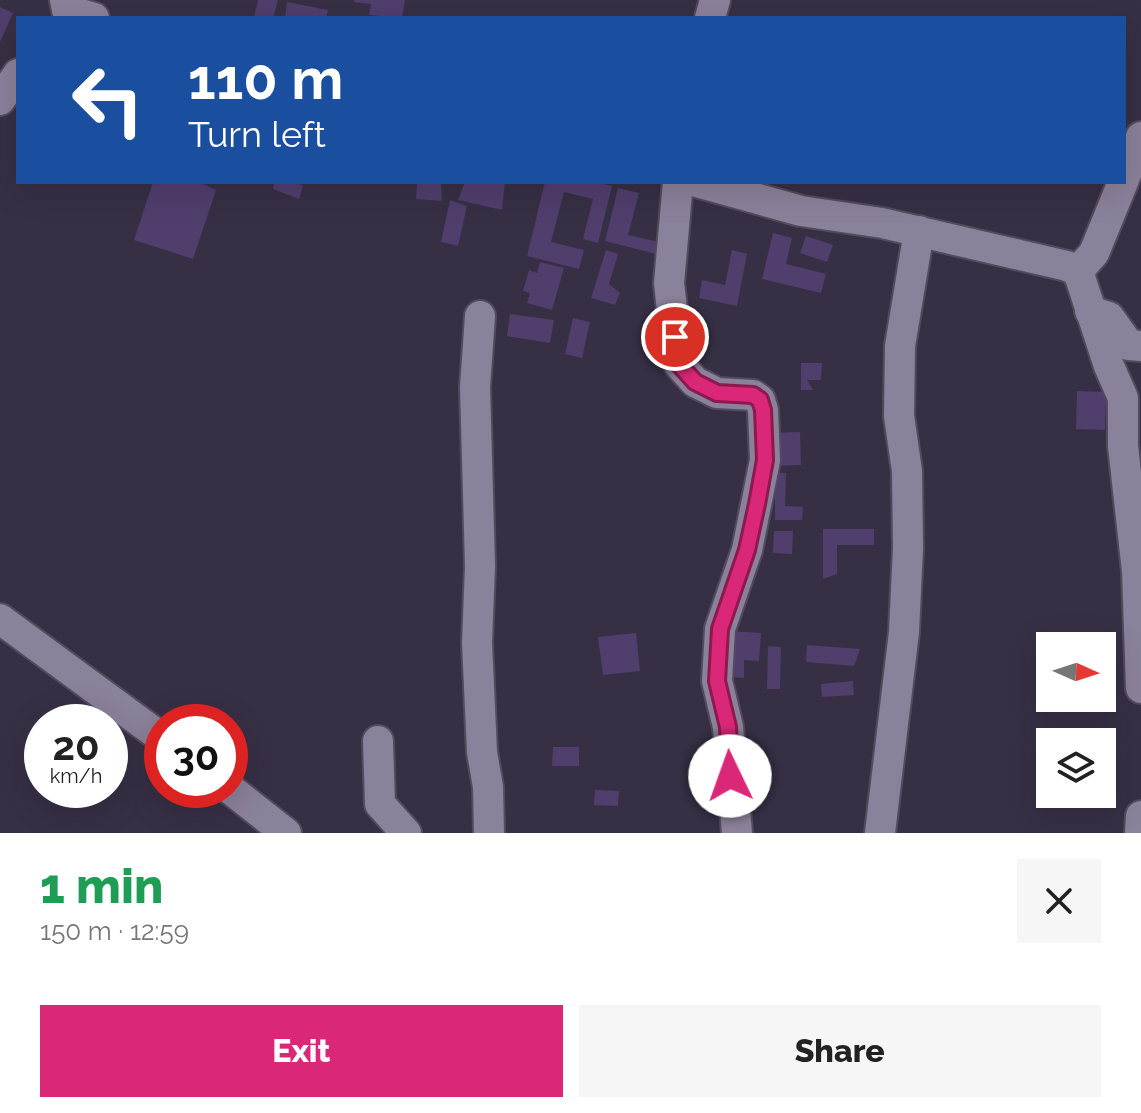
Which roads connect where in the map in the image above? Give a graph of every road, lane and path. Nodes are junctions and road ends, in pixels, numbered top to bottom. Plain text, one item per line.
1 (16, 77) edge
2 (0, 100) edge
3 (1141, 137) edge
4 (1126, 174) edge
5 (678, 184) edge
6 (704, 184) edge
7 (1122, 184) edge
8 (919, 231) junction
9 (1078, 271) junction
10 (1090, 311) junction
11 (480, 316) dead end
12 (1141, 346) edge
13 (2, 628) edge
14 (1141, 681) edge
15 (1141, 688) edge
16 (144, 726) edge
17 (378, 741) dead end
18 (248, 803) edge
19 (1141, 816) edge
20 (286, 833) edge
21 (406, 833) edge
22 (489, 833) edge
23 (737, 833) edge
24 (880, 833) edge
25 (1140, 833) edge

1 - 2 street
3 - 4 street
5 - 23 street
6 - 8 street
7 - 9 street
8 - 9 street
8 - 24 street
9 - 10 street
10 - 12 street
10 - 14 street
11 - 22 street
13 - 16 street
14 - 15 street
17 - 21 street
18 - 20 street
19 - 25 street

